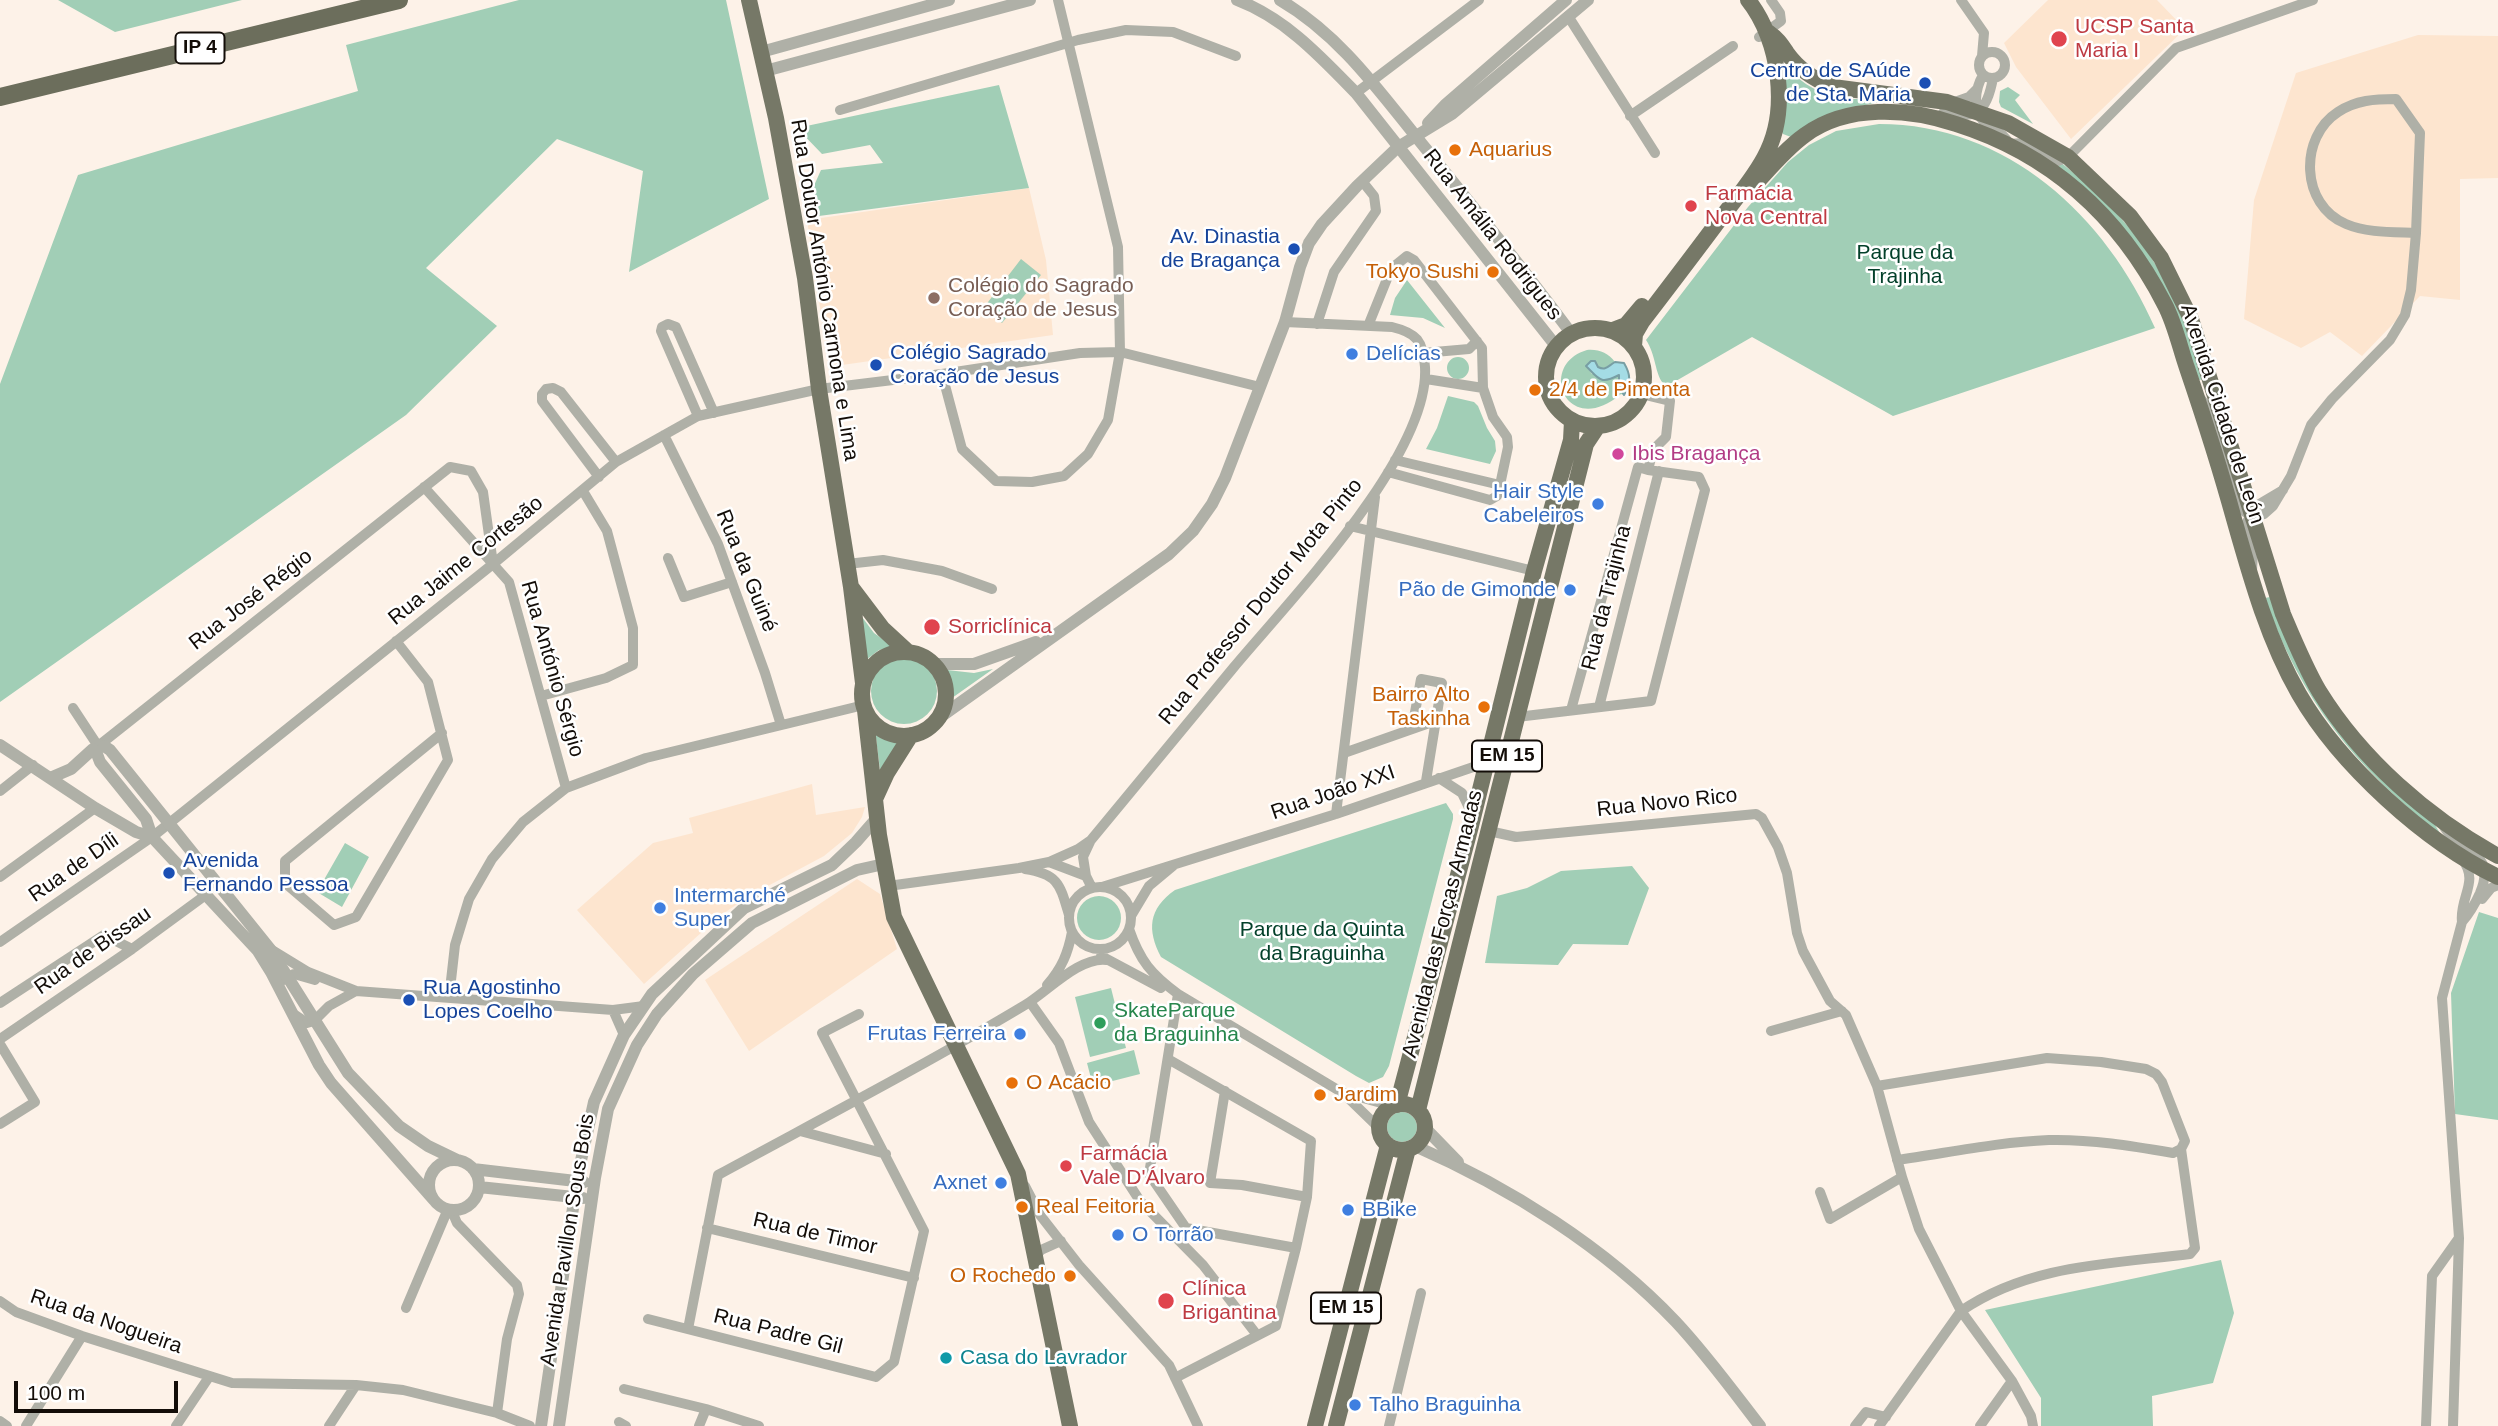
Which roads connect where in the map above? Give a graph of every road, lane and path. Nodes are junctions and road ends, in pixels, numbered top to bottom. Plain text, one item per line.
1 (400, 0) edge
2 (750, 0) edge
3 (949, 0) edge
4 (1030, 0) edge
5 (1058, 0) edge
6 (1237, 0) edge
7 (1280, 0) edge
8 (1479, 0) edge
9 (1566, 0) edge
10 (1588, 0) edge
11 (1737, 0) edge
12 (1748, 0) edge
13 (1772, 0) edge
14 (1961, 0) edge
15 (2313, 0) edge
16 (1568, 16) junction
17 (1764, 35) junction
18 (1984, 36) junction
19 (1068, 43) junction
20 (1733, 46) dead end
21 (761, 52) junction
22 (1995, 52) junction
23 (1982, 55) junction
24 (1236, 56) dead end
25 (1802, 69) junction
26 (765, 71) junction
27 (1988, 76) junction
28 (1773, 78) junction
29 (1372, 80) junction
30 (1977, 89) junction
31 (1356, 93) junction
32 (1989, 95) junction
33 (0, 97) edge
34 (1952, 103) junction
35 (840, 110) dead end
36 (1977, 112) junction
37 (1857, 113) junction
38 (1630, 116) junction
39 (2000, 120) junction
40 (1769, 127) junction
41 (1416, 136) junction
42 (1801, 138) junction
43 (2009, 144) junction
44 (1398, 147) junction
45 (1655, 153) dead end
46 (2068, 157) junction
47 (1362, 181) junction
48 (1740, 193) junction
49 (2416, 233) junction
50 (1285, 322) junction
51 (1317, 324) junction
52 (1368, 326) junction
53 (1613, 330) junction
54 (1571, 333) junction
55 (1477, 341) junction
56 (1556, 346) junction
57 (1634, 346) junction
58 (1120, 352) junction
59 (1423, 353) junction
60 (942, 374) junction
61 (1426, 379) junction
62 (1260, 387) junction
63 (1483, 388) junction
64 (819, 389) junction
65 (1641, 394) junction
66 (2196, 394) junction
67 (714, 413) junction
68 (698, 416) junction
69 (1573, 421) junction
70 (1598, 426) junction
71 (664, 435) junction
72 (1395, 460) junction
73 (616, 462) junction
74 (1653, 470) junction
75 (1388, 472) junction
76 (599, 477) junction
77 (1500, 485) junction
78 (2242, 485) junction
79 (424, 487) junction
80 (583, 491) junction
81 (1376, 495) junction
82 (2271, 503) junction
83 (2252, 515) junction
84 (1350, 526) junction
85 (1371, 531) junction
86 (2261, 547) junction
87 (668, 558) dead end
88 (493, 564) junction
89 (848, 564) junction
90 (1534, 571) junction
91 (2251, 578) junction
92 (732, 582) junction
93 (851, 587) junction
94 (992, 589) dead end
95 (1049, 638) junction
96 (396, 641) junction
97 (908, 652) junction
98 (934, 664) junction
99 (863, 683) junction
100 (541, 696) junction
101 (1599, 707) junction
102 (73, 708) dead end
103 (864, 708) junction
104 (1571, 710) junction
105 (1517, 717) junction
106 (936, 720) junction
107 (1435, 721) junction
108 (781, 725) junction
109 (1412, 729) junction
110 (442, 733) junction
111 (911, 735) junction
112 (0, 745) edge
113 (98, 747) junction
114 (1344, 753) junction
115 (1485, 763) junction
116 (33, 765) junction
117 (1504, 767) junction
118 (50, 778) junction
119 (1439, 778) junction
120 (1426, 782) junction
121 (566, 788) junction
122 (0, 791) edge
123 (875, 800) junction
124 (95, 808) junction
125 (1336, 814) junction
126 (1473, 816) junction
127 (877, 818) junction
128 (2440, 819) junction
129 (168, 822) junction
130 (1490, 828) junction
131 (152, 837) junction
132 (1091, 840) junction
133 (1078, 849) junction
134 (2456, 852) junction
135 (2498, 856) edge
136 (1049, 862) junction
137 (884, 864) junction
138 (1174, 864) junction
139 (1065, 866) junction
140 (1019, 868) junction
141 (2494, 872) edge
142 (1086, 876) junction
143 (0, 877) edge
144 (2498, 885) edge
145 (888, 886) junction
146 (1097, 887) junction
147 (1061, 889) junction
148 (207, 894) junction
149 (1069, 915) junction
150 (2465, 915) junction
151 (1131, 916) junction
152 (1129, 929) junction
153 (1072, 932) junction
154 (0, 942) edge
155 (1091, 948) junction
156 (132, 949) junction
157 (270, 949) junction
158 (1107, 960) junction
159 (283, 980) junction
160 (335, 983) junction
161 (356, 991) junction
162 (1178, 994) junction
163 (449, 998) junction
164 (1034, 999) junction
165 (0, 1003) edge
166 (289, 1006) junction
167 (644, 1006) junction
168 (613, 1010) junction
169 (1842, 1012) junction
170 (859, 1014) dead end
171 (314, 1021) junction
172 (1771, 1031) dead end
173 (624, 1035) junction
174 (0, 1039) edge
175 (0, 1044) edge
176 (956, 1047) junction
177 (1168, 1059) junction
178 (1877, 1086) junction
179 (1225, 1091) junction
180 (1343, 1093) junction
181 (857, 1100) junction
182 (1394, 1106) junction
183 (1418, 1110) junction
184 (0, 1124) edge
185 (1379, 1128) junction
186 (1425, 1128) junction
187 (800, 1130) junction
188 (1388, 1145) junction
189 (1412, 1148) junction
190 (2181, 1149) junction
191 (886, 1154) junction
192 (457, 1160) junction
193 (1897, 1160) junction
194 (1463, 1167) junction
195 (473, 1169) junction
196 (1018, 1174) junction
197 (1902, 1177) junction
198 (577, 1181) junction
199 (594, 1183) junction
200 (479, 1187) junction
201 (1820, 1192) dead end
202 (575, 1197) junction
203 (1307, 1197) junction
204 (434, 1200) junction
205 (592, 1200) junction
206 (450, 1209) junction
207 (708, 1228) junction
208 (2459, 1238) junction
209 (1061, 1241) junction
210 (1296, 1248) junction
211 (1035, 1257) junction
212 (914, 1278) junction
213 (1421, 1293) dead end
214 (0, 1301) edge
215 (406, 1308) dead end
216 (1961, 1311) junction
217 (648, 1319) dead end
218 (688, 1329) junction
219 (1257, 1335) junction
220 (82, 1336) junction
221 (209, 1377) junction
222 (1175, 1378) junction
223 (2012, 1381) junction
224 (356, 1385) junction
225 (624, 1389) dead end
226 (706, 1409) junction
227 (497, 1413) junction
228 (0, 1422) edge
229 (1882, 1422) edge
230 (527, 1425) edge
231 (7, 1426) edge
232 (26, 1426) edge
233 (176, 1426) edge
234 (329, 1426) edge
235 (541, 1426) edge
236 (559, 1426) edge
237 (699, 1426) edge
238 (758, 1426) edge
239 (1070, 1426) edge
240 (1198, 1426) edge
241 (1315, 1426) edge
242 (1336, 1426) edge
243 (1389, 1426) edge
244 (1760, 1426) edge
245 (1855, 1426) edge
246 (1980, 1426) edge
247 (2033, 1426) edge
248 (2426, 1426) edge
249 (2453, 1426) edge

1 - 33 highway, IP 4
2 - 21 main road, Rua Doutor António Carmona e Lima
3 - 21 street
4 - 26 street
5 - 19 street
6 - 31 street, Rua Amália Rodrigues
7 - 29 street, Rua Amália Rodrigues
8 - 29 street
9 - 41 street
10 - 16 street
11 - 17 main road
12 - 17 main road
13 - 17 street
14 - 18 street
15 - 46 street
16 - 38 street
16 - 41 street
17 - 25 main road
17 - 28 main road
18 - 22 street
18 - 23 street
19 - 24 street
19 - 35 street
19 - 58 street
20 - 38 street
21 - 26 main road, Rua Doutor António Carmona e Lima
22 - 23 street
22 - 27 street
23 - 27 street
25 - 28 main road
25 - 34 main road, Avenida Cidade de León
26 - 64 main road, Rua Doutor António Carmona e Lima
27 - 30 street
27 - 32 street
28 - 40 main road
29 - 31 street
29 - 41 street, Rua Amália Rodrigues
30 - 34 street
30 - 36 street
31 - 44 street, Rua Amália Rodrigues
32 - 36 street
32 - 39 street
34 - 36 main road, Avenida Cidade de León
36 - 37 street
36 - 39 main road, Avenida Cidade de León
36 - 43 street
37 - 42 main road, Avenida Cidade de León
37 - 43 main road, Avenida Cidade de León
38 - 45 street
39 - 46 main road, Avenida Cidade de León
40 - 42 main road
40 - 48 main road
40 - 53 main road
41 - 44 street
41 - 54 street, Rua Amália Rodrigues
42 - 48 main road
43 - 46 street
43 - 66 main road, Avenida Cidade de León
44 - 47 street
44 - 56 street, Rua Amália Rodrigues
46 - 78 main road, Avenida Cidade de León
47 - 50 street
47 - 51 street
48 - 57 main road
49 - 49 street
49 - 82 street
50 - 51 street
50 - 62 street
51 - 52 street
52 - 55 street
52 - 59 street
53 - 54 main road
53 - 57 main road
54 - 56 main road
55 - 59 street
55 - 63 street
56 - 69 main road
57 - 65 main road
58 - 60 street, Rua Jaime Cortesão
58 - 60 street
58 - 62 street, Rua Jaime Cortesão
59 - 61 street, Rua Professor Doutor Mota Pinto
60 - 64 street, Rua Jaime Cortesão
61 - 63 street
61 - 72 street, Rua Professor Doutor Mota Pinto
62 - 95 street
63 - 77 street
64 - 67 street, Rua Jaime Cortesão
64 - 89 main road, Rua Doutor António Carmona e Lima
65 - 70 main road
65 - 74 street
66 - 83 street
66 - 91 main road, Avenida Cidade de León
67 - 68 street, Rua Jaime Cortesão
67 - 68 street
68 - 71 street, Rua Jaime Cortesão
69 - 70 main road
69 - 90 main road, Avenida das Forças Armadas / EM 15
70 - 105 main road, Avenida das Forças Armadas / EM 15
71 - 73 street, Rua Jaime Cortesão
71 - 92 street, Rua da Guiné
72 - 75 street, Rua Professor Doutor Mota Pinto
72 - 77 street
73 - 76 street, Rua Jaime Cortesão
73 - 76 street
74 - 101 street, Rua da Trajinha
74 - 101 street
74 - 104 street, Rua da Trajinha
75 - 77 street
75 - 81 street, Rua Professor Doutor Mota Pinto
76 - 80 street, Rua Jaime Cortesão
78 - 82 street
78 - 83 main road, Avenida Cidade de León
79 - 88 street
79 - 88 street, Rua José Régio
79 - 113 street, Rua José Régio
80 - 88 street, Rua Jaime Cortesão
80 - 100 street
81 - 84 street, Rua Professor Doutor Mota Pinto
81 - 85 street
82 - 83 street
82 - 86 street
83 - 86 main road, Avenida Cidade de León
83 - 91 street
84 - 85 street
84 - 132 street, Rua Professor Doutor Mota Pinto
85 - 90 street
85 - 114 street
86 - 128 main road, Avenida Cidade de León
87 - 92 street
88 - 96 street, Rua Jaime Cortesão
88 - 100 street, Rua António Sérgio
89 - 93 main road, Rua Doutor António Carmona e Lima
89 - 94 street
90 - 115 main road, Avenida das Forças Armadas / EM 15
91 - 134 main road, Avenida Cidade de León
92 - 108 street, Rua da Guiné
93 - 97 main road, Rua Doutor António Carmona e Lima
93 - 99 main road, Rua Doutor António Carmona e Lima
95 - 98 street
95 - 106 street
96 - 110 street
96 - 129 street, Rua Jaime Cortesão
97 - 98 main road
97 - 99 main road
98 - 106 main road
99 - 103 main road
100 - 121 street, Rua António Sérgio
101 - 104 street
102 - 113 street
103 - 108 street
103 - 111 main road
103 - 123 main road
104 - 105 street
105 - 117 main road, Avenida das Forças Armadas / EM 15
106 - 111 main road
107 - 109 street
107 - 109 street
107 - 120 street
108 - 121 street
109 - 114 street
110 - 110 street
111 - 123 main road
112 - 116 street
113 - 118 street
113 - 129 street
113 - 131 street
114 - 125 street
115 - 117 street, Rua João XXI
115 - 119 street, Rua João XXI
115 - 126 main road, Avenida das Forças Armadas / EM 15
115 - 130 main road
116 - 118 street
116 - 122 street
117 - 130 main road, Avenida das Forças Armadas / EM 15
118 - 124 street
119 - 120 street, Rua João XXI
119 - 126 street
120 - 125 street, Rua João XXI
121 - 163 street
123 - 127 main road
124 - 131 street
124 - 143 street
125 - 138 street, Rua João XXI
126 - 182 main road, Avenida das Forças Armadas / EM 15
127 - 137 main road
127 - 167 street
128 - 135 main road, Avenida Cidade de León
128 - 141 street
129 - 131 street, Rua de Díli
129 - 157 street
130 - 169 street, Rua Novo Rico
130 - 183 main road, Avenida das Forças Armadas / EM 15
131 - 148 street
131 - 154 street, Rua de Díli
132 - 133 street, Rua Professor Doutor Mota Pinto
132 - 142 street
133 - 136 street, Rua Professor Doutor Mota Pinto
133 - 139 street, Rua Professor Doutor Mota Pinto
134 - 141 main road, Avenida Cidade de León
134 - 150 street
136 - 139 street
136 - 140 street
137 - 145 main road
137 - 199 street, Avenida Pavillon Sous Bois
138 - 146 street, Rua João XXI
138 - 151 street, Rua João XXI
139 - 142 street
139 - 147 street, Rua Professor Doutor Mota Pinto
140 - 145 street
140 - 147 street
141 - 150 street
142 - 146 street
144 - 150 street
145 - 176 main road
146 - 149 street
146 - 151 street
147 - 149 street
148 - 156 street, Rua de Bissau
148 - 159 street
149 - 153 street
150 - 208 street
151 - 152 street
152 - 155 street
152 - 162 street
153 - 155 street
153 - 164 street
155 - 158 street
156 - 165 street
156 - 174 street, Rua de Bissau
157 - 159 street
157 - 160 street
158 - 162 street
158 - 164 street
159 - 160 street
159 - 166 street
159 - 171 street
160 - 161 street
161 - 163 street
161 - 171 street
162 - 177 street
162 - 180 street
163 - 168 street
164 - 176 street
164 - 219 street
166 - 171 street
166 - 204 street
167 - 168 street
167 - 173 street
168 - 173 street
169 - 172 street
169 - 178 street, Rua Novo Rico
170 - 181 street
171 - 192 street
173 - 198 street
175 - 184 street
176 - 181 street
176 - 196 main road
177 - 179 street
177 - 210 street
178 - 190 street
178 - 193 street, Rua Novo Rico
179 - 203 street
179 - 203 street
180 - 182 street
180 - 185 street
181 - 187 street
181 - 191 street
182 - 183 main road
182 - 185 main road, Avenida das Forças Armadas / EM 15
183 - 186 main road
185 - 188 main road
186 - 189 main road, EM 15
186 - 194 street
187 - 191 street
187 - 207 street
188 - 189 main road
188 - 241 main road, EM 15
189 - 194 street
189 - 242 main road, EM 15
190 - 193 street
190 - 216 street
191 - 212 street
192 - 195 street
192 - 204 street
193 - 197 street, Rua Novo Rico
194 - 244 street
195 - 198 street
195 - 200 street
196 - 209 street
196 - 211 main road
197 - 201 street
197 - 216 street, Rua Novo Rico
198 - 199 street
198 - 202 street
199 - 205 street, Avenida Pavillon Sous Bois
200 - 202 street
200 - 206 street
202 - 205 street
202 - 235 street
203 - 210 street
204 - 206 street
205 - 236 street, Avenida Pavillon Sous Bois
206 - 215 street
206 - 227 street
207 - 212 street, Rua de Timor
207 - 218 street
208 - 248 street
208 - 249 street
209 - 211 street
209 - 222 street
210 - 219 street
211 - 239 main road
212 - 218 street, Rua Padre Gil
213 - 243 street
214 - 220 street, Rua da Nogueira
216 - 223 street, Rua Novo Rico
216 - 229 street
217 - 218 street, Rua Padre Gil
219 - 222 street
220 - 221 street, Rua da Nogueira
220 - 232 street
221 - 224 street, Rua da Nogueira
221 - 233 street
222 - 240 street
223 - 246 street
223 - 247 street, Rua Novo Rico
224 - 227 street, Rua da Nogueira
224 - 234 street
225 - 226 street
226 - 237 street
226 - 238 street
227 - 230 street, Rua da Nogueira
228 - 231 street
229 - 245 street

